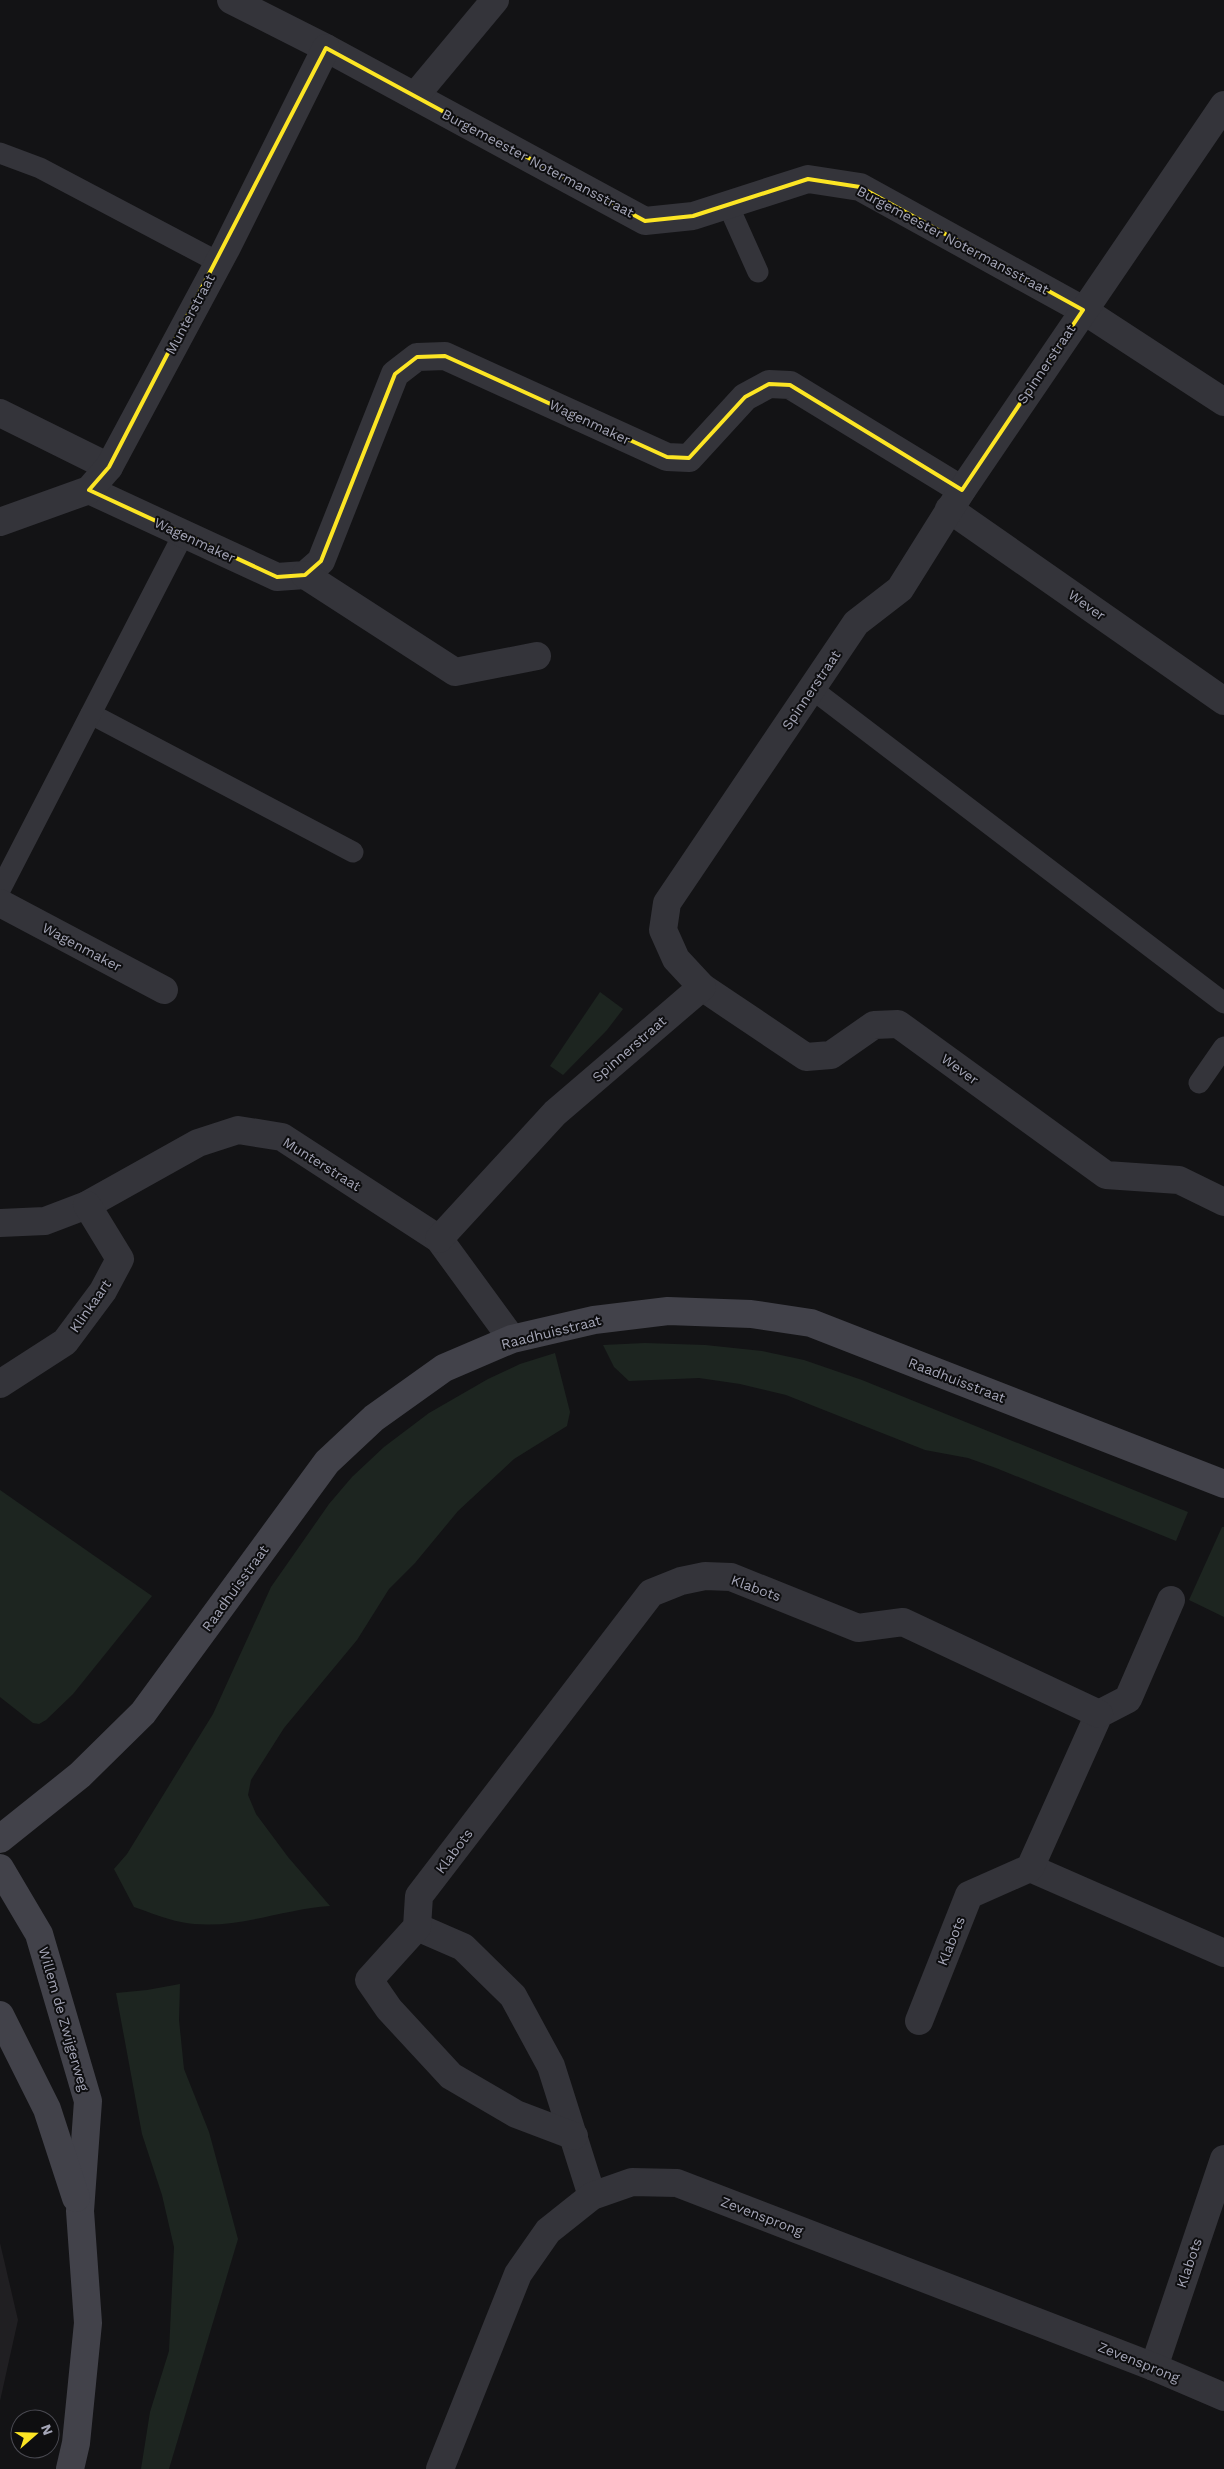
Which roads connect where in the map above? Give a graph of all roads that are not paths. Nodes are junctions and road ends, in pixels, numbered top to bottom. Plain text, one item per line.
1 (231, 0) edge
2 (495, 0) edge
3 (326, 48) junction
4 (415, 96) junction
5 (1224, 105) edge
6 (0, 153) edge
7 (728, 205) junction
8 (218, 262) junction
9 (758, 272) dead end
10 (1083, 310) junction
11 (1224, 402) edge
12 (0, 414) edge
13 (109, 467) junction
14 (89, 490) junction
15 (956, 500) junction
16 (0, 522) edge
17 (184, 535) junction
18 (305, 575) junction
19 (537, 656) dead end
20 (812, 688) junction
21 (1224, 701) edge
22 (91, 714) junction
23 (354, 852) dead end
24 (0, 890) edge
25 (0, 903) edge
26 (702, 987) junction
27 (164, 990) dead end
28 (1224, 1004) edge
29 (1224, 1047) edge
30 (1199, 1083) dead end
31 (1224, 1202) edge
32 (87, 1205) junction
33 (0, 1223) edge
34 (439, 1240) junction
35 (512, 1339) junction
36 (0, 1384) edge
37 (1224, 1484) edge
38 (1171, 1600) dead end
39 (1100, 1714) junction
40 (0, 1839) edge
41 (0, 1868) edge
42 (1030, 1868) junction
43 (417, 1926) junction
44 (1224, 1953) edge
45 (0, 2015) edge
46 (918, 2021) dead end
47 (574, 2136) junction
48 (1224, 2159) edge
49 (592, 2196) junction
50 (80, 2211) junction
51 (1154, 2367) junction
52 (1224, 2397) edge
53 (70, 2469) edge
54 (440, 2469) edge

1 - 3 street, Burgemeester Notermansstraat
2 - 4 street
3 - 4 street, Burgemeester Notermansstraat
3 - 8 street, Munterstraat
4 - 7 street, Burgemeester Notermansstraat
5 - 10 street, Spinnerstraat
6 - 8 lane
7 - 9 lane
7 - 10 street, Burgemeester Notermansstraat
8 - 13 street, Munterstraat
10 - 11 street, Burgemeester Notermansstraat
10 - 15 street, Spinnerstraat
12 - 13 street
13 - 14 street, Munterstraat
14 - 16 street, Munterstraat
14 - 17 street, Wagenmaker
15 - 18 street, Wagenmaker
15 - 20 street, Spinnerstraat
15 - 21 street, Wever
17 - 18 street, Wagenmaker
17 - 22 lane
18 - 19 street
20 - 26 street, Spinnerstraat
20 - 28 lane
22 - 23 lane
22 - 24 lane
25 - 27 street, Wagenmaker
26 - 31 street, Wever
26 - 34 street, Spinnerstraat
29 - 30 lane
32 - 33 street, Munterstraat
32 - 34 street, Munterstraat
32 - 36 street, Klinkaart
34 - 35 street, Munterstraat
35 - 37 street, Raadhuisstraat
35 - 40 street, Raadhuisstraat
38 - 39 street
39 - 42 street
39 - 43 street, Klabots
41 - 50 street, Willem de Zwijgerweg
42 - 44 street
42 - 46 street, Klabots
43 - 47 street
43 - 47 street
45 - 50 street, Willem de Zwijgerweg
47 - 49 street
48 - 51 street, Klabots
49 - 51 street, Zevensprong
49 - 54 street, Zevensprong
50 - 53 street, Willem de Zwijgerweg
51 - 52 street, Zevensprong

